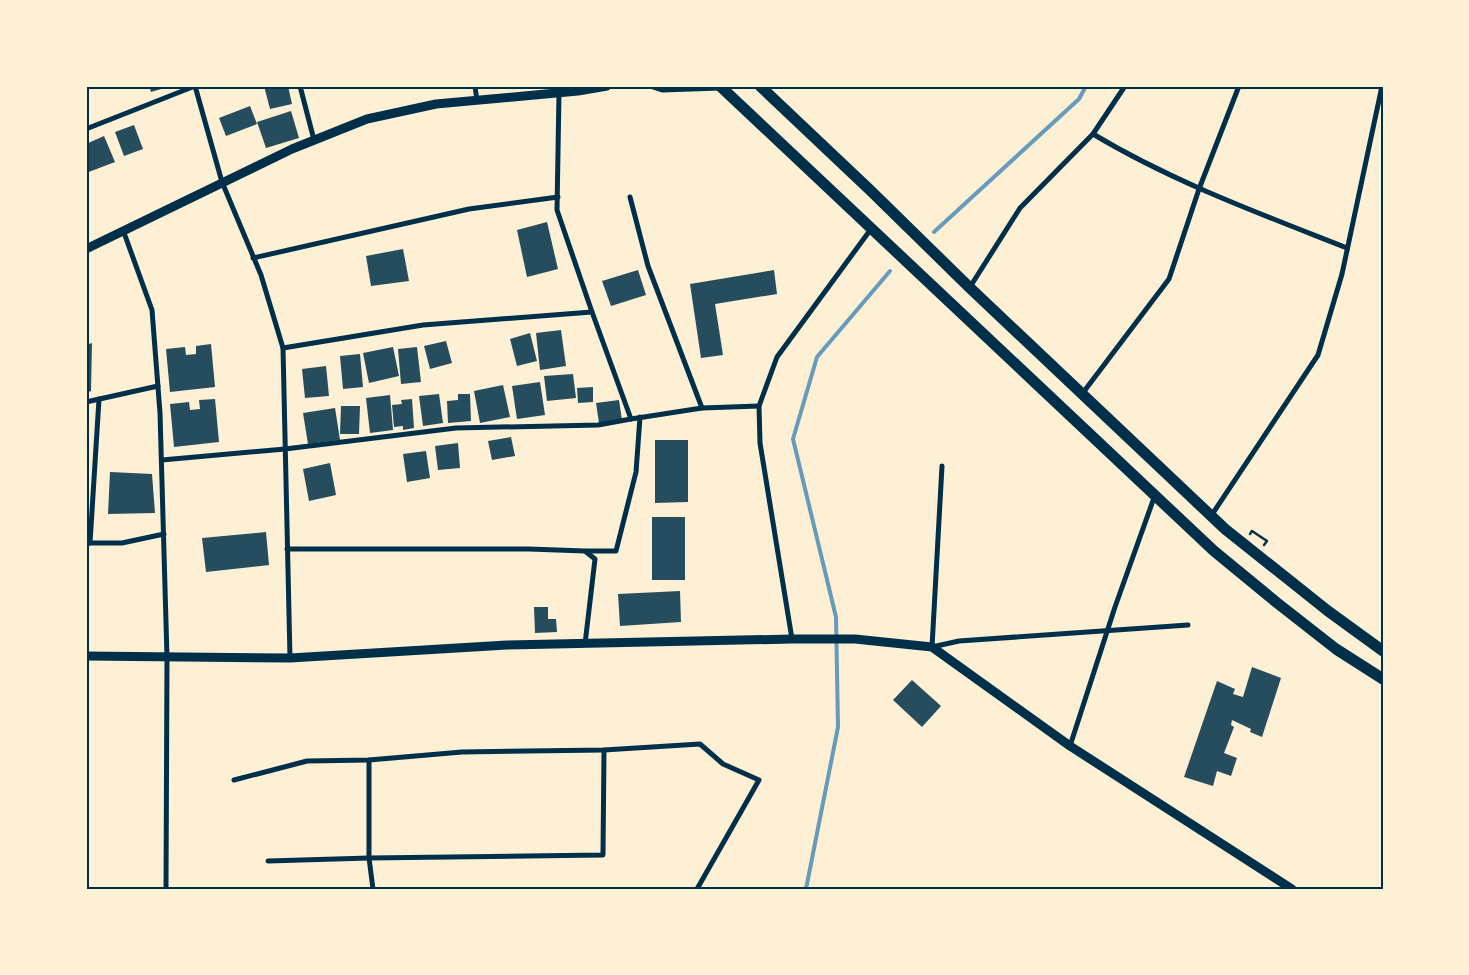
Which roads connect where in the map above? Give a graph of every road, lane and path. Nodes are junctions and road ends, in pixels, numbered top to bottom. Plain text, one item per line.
1 (195, 86) edge
2 (300, 86) edge
3 (475, 86) edge
4 (607, 86) edge
5 (650, 86) edge
6 (760, 86) edge
7 (1125, 86) edge
8 (1239, 86) edge
9 (1382, 86) edge
10 (721, 87) edge
11 (559, 93) junction
12 (477, 100) junction
13 (86, 129) edge
14 (1093, 134) junction
15 (314, 140) junction
16 (222, 182) junction
17 (1199, 189) junction
18 (558, 197) junction
19 (630, 197) dead end
20 (123, 230) junction
21 (871, 230) junction
22 (1348, 248) junction
23 (86, 249) edge
24 (253, 258) junction
25 (969, 287) junction
26 (592, 312) junction
27 (283, 348) junction
28 (158, 386) junction
29 (1082, 394) junction
30 (99, 399) junction
31 (86, 402) edge
32 (759, 406) junction
33 (702, 408) junction
34 (640, 417) junction
35 (631, 419) junction
36 (285, 449) junction
37 (162, 460) junction
38 (942, 466) dead end
39 (1155, 495) junction
40 (1211, 516) junction
41 (1252, 532) dead end
42 (164, 534) junction
43 (88, 542) edge
44 (1268, 542) dead end
45 (288, 549) junction
46 (586, 551) junction
47 (1188, 625) dead end
48 (1108, 630) junction
49 (792, 639) junction
50 (585, 644) junction
51 (932, 647) junction
52 (1383, 651) edge
53 (86, 656) edge
54 (167, 656) junction
55 (290, 658) junction
56 (1383, 679) edge
57 (1070, 746) junction
58 (604, 750) junction
59 (369, 760) junction
60 (234, 780) dead end
61 (369, 858) junction
62 (268, 861) dead end
63 (166, 889) edge
64 (373, 889) edge
65 (697, 889) edge
66 (1292, 889) edge

1 - 13 street
1 - 16 street
2 - 15 street
3 - 12 street
4 - 11 street
5 - 10 street
6 - 25 main road
7 - 14 street
8 - 17 street
9 - 22 street
10 - 21 main road
11 - 12 street
11 - 18 street
12 - 15 street
14 - 17 street
14 - 25 street
15 - 16 street
16 - 20 street
16 - 24 street
17 - 22 street
17 - 29 street
18 - 24 street
18 - 26 street
19 - 33 street
20 - 23 street
20 - 28 street
21 - 32 street
21 - 39 main road
22 - 40 street
24 - 27 street
25 - 29 main road
26 - 27 street
26 - 35 street
27 - 36 street
28 - 30 street
28 - 37 street
29 - 40 main road
30 - 31 street
30 - 43 street
32 - 33 street
32 - 49 street
33 - 34 street
34 - 35 street
34 - 46 street
35 - 36 street
36 - 37 street
36 - 45 street
37 - 42 street
38 - 51 street
39 - 48 street
39 - 56 main road
40 - 52 main road
41 - 44 path
42 - 43 street
42 - 54 street
45 - 46 street
45 - 55 street
46 - 50 street
47 - 48 street
48 - 51 street
48 - 57 street
49 - 50 street
49 - 51 street
50 - 55 street
51 - 57 street
53 - 54 street
54 - 55 street
54 - 63 street
57 - 66 street
58 - 59 street
58 - 61 street
58 - 65 street
59 - 60 street
59 - 61 street
61 - 62 street
61 - 64 street

